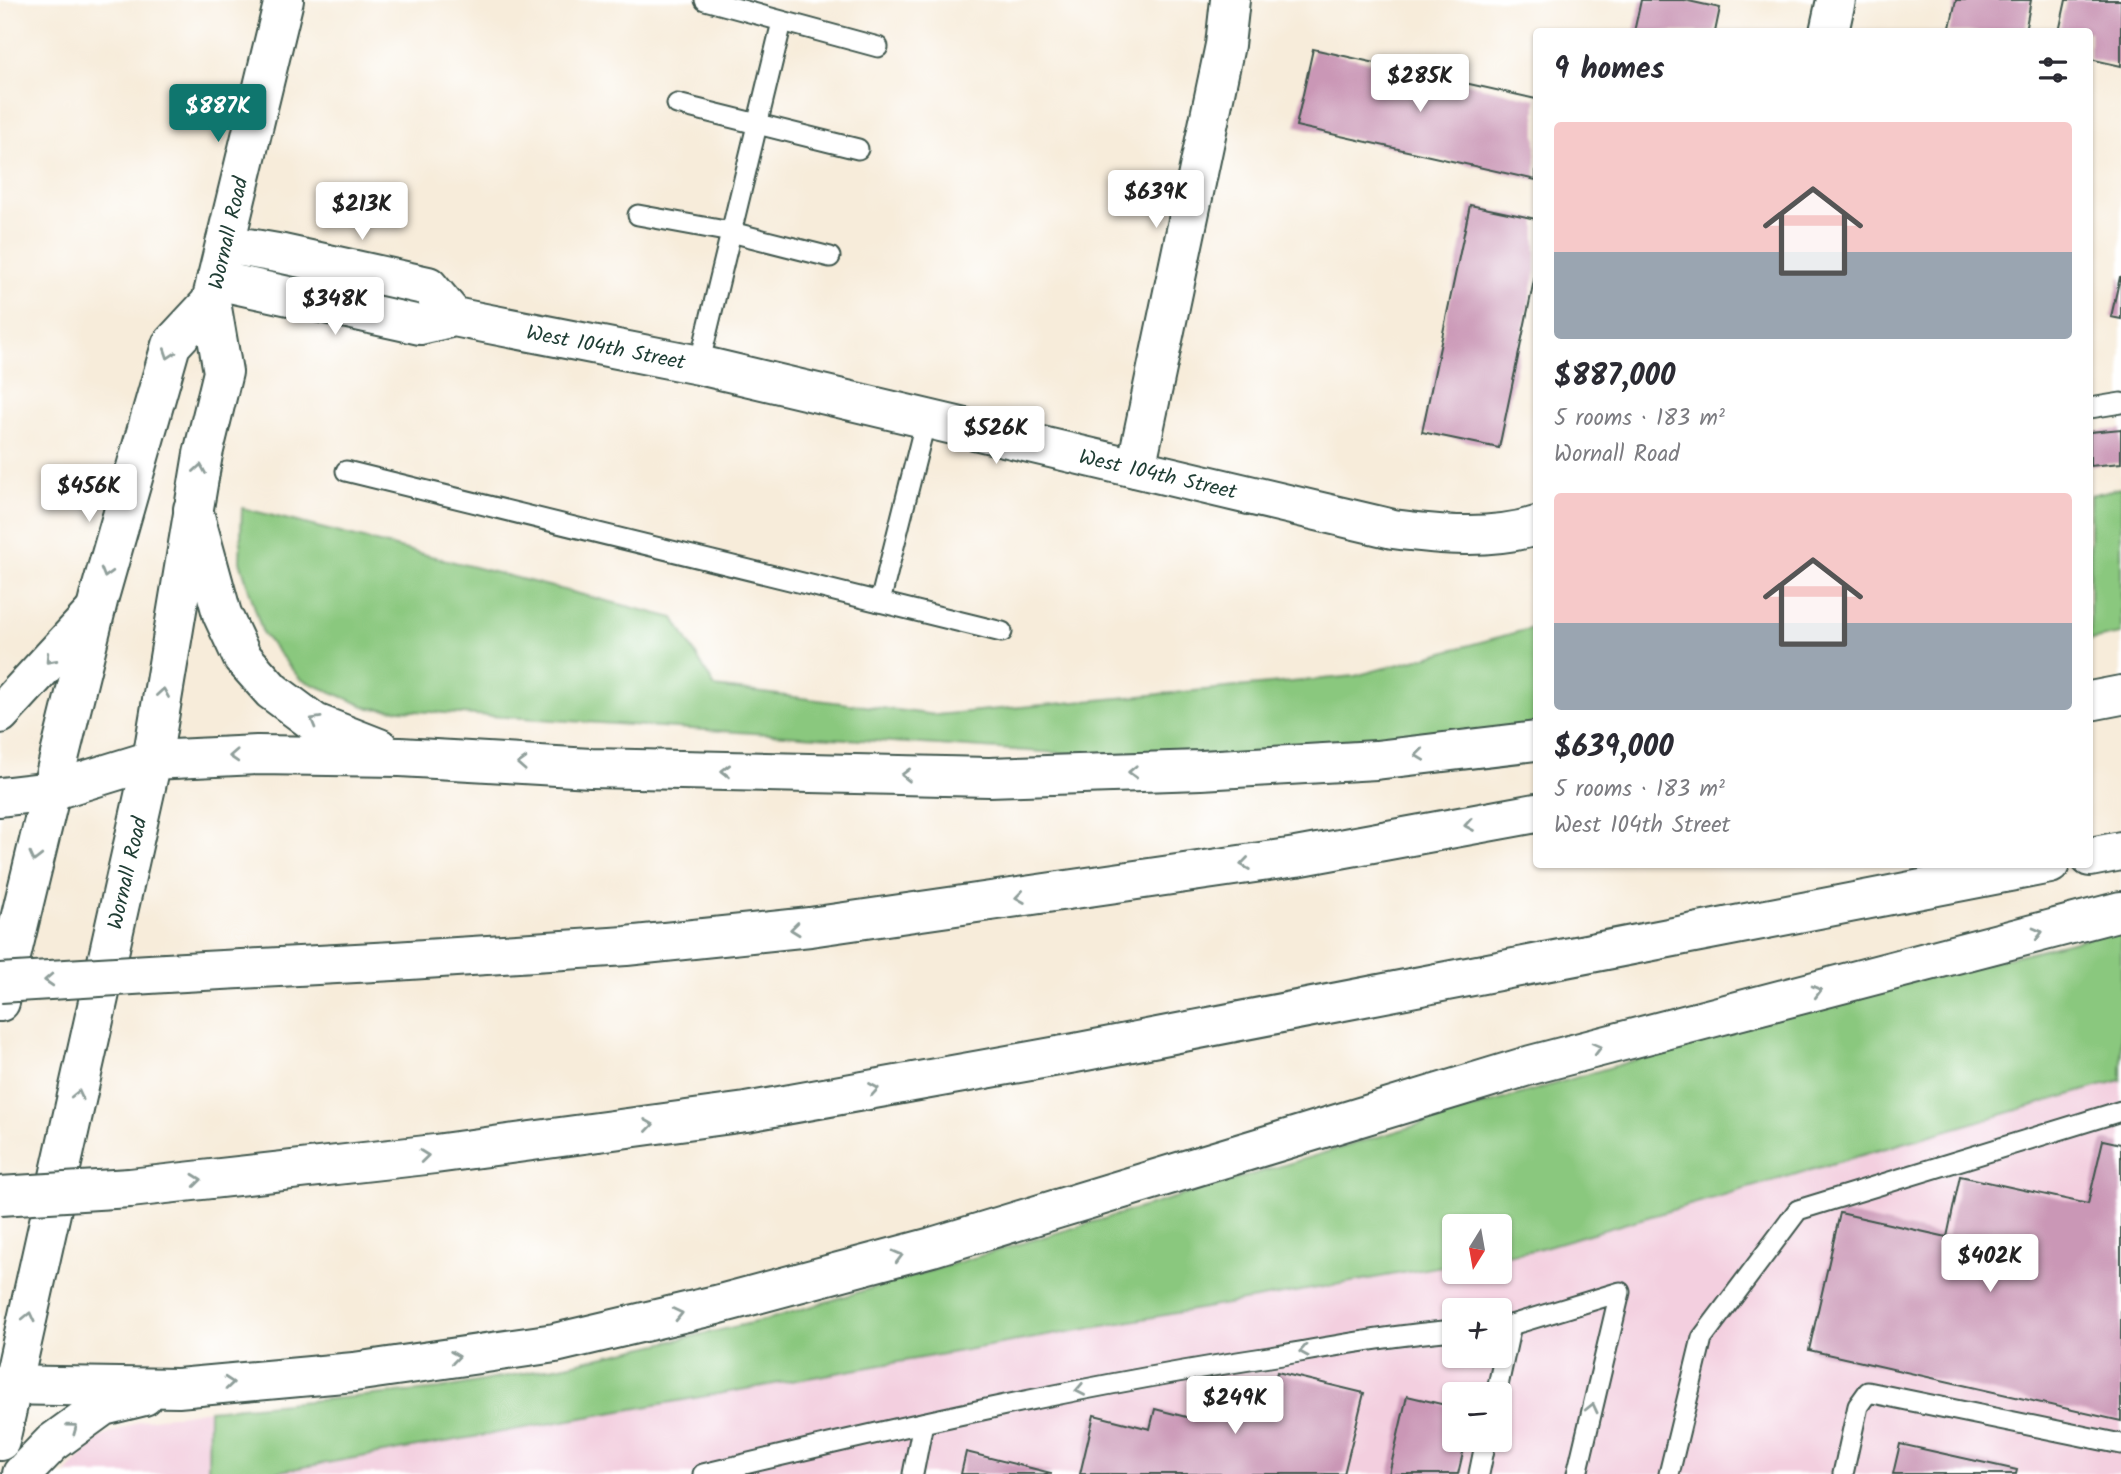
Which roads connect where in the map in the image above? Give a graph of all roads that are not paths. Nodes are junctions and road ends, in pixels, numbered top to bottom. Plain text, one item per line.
1 (284, 0) edge
2 (705, 0) edge
3 (1230, 0) edge
4 (1836, 0) edge
5 (782, 22) junction
6 (1830, 28) edge
7 (878, 47) dead end
8 (677, 104) dead end
9 (756, 124) junction
10 (858, 149) dead end
11 (638, 215) dead end
12 (731, 232) junction
13 (830, 257) dead end
14 (218, 275) junction
15 (699, 365) junction
16 (2121, 403) edge
17 (2093, 408) edge
18 (926, 419) junction
19 (1136, 468) junction
20 (346, 471) dead end
21 (193, 509) junction
22 (1533, 526) edge
23 (880, 602) junction
24 (96, 609) junction
25 (1002, 632) dead end
26 (2121, 695) edge
27 (2093, 700) edge
28 (0, 714) edge
29 (1533, 741) edge
30 (400, 757) junction
31 (152, 760) junction
32 (51, 791) junction
33 (0, 797) edge
34 (1533, 814) edge
35 (2121, 851) edge
36 (2093, 856) edge
37 (2029, 868) edge
38 (2121, 911) edge
39 (0, 983) edge
40 (0, 1002) edge
41 (2121, 1111) edge
42 (0, 1196) edge
43 (1512, 1323) edge
44 (1442, 1331) edge
45 (7, 1384) edge
46 (178, 1388) junction
47 (923, 1423) junction
48 (0, 1440) edge
49 (2121, 1444) edge
50 (1484, 1452) edge
51 (737, 1470) edge
52 (22, 1474) edge
53 (704, 1474) edge
54 (913, 1474) edge
55 (1479, 1474) edge
56 (1577, 1474) edge
57 (1669, 1474) edge
58 (1843, 1474) edge

1 - 14 main road, Wornall Road
2 - 5 lane
3 - 19 main road
4 - 6 main road
5 - 7 lane
5 - 9 lane
8 - 9 lane
9 - 10 lane
9 - 12 lane
11 - 12 lane
12 - 13 lane
12 - 15 lane
14 - 15 main road, West 104th Street
21 -> 14 main road, Wornall Road
14 -> 24 main road, Wornall Road
15 - 18 main road, West 104th Street
16 - 17 lane
18 - 19 main road, West 104th Street
18 - 23 lane
19 - 22 main road, West 104th Street
20 - 23 lane
30 -> 21 main road
31 -> 21 main road, Wornall Road
23 - 25 lane
24 -> 28 main road
24 - 32 main road, Wornall Road
26 - 27 main road
29 -> 30 main road
30 -> 31 main road
31 - 32 main road
45 -> 31 main road, Wornall Road
32 - 33 main road
32 -> 40 main road, Wornall Road
34 -> 39 main road, bridge
35 - 36 main road
42 -> 37 main road, bridge
46 -> 38 main road
41 - 57 lane
56 -> 43 lane
44 -> 47 lane
45 - 46 main road
45 - 48 main road, Wornall Road
52 -> 46 main road
47 - 51 lane
47 - 54 lane
49 - 58 lane
50 - 55 lane
51 - 53 lane

